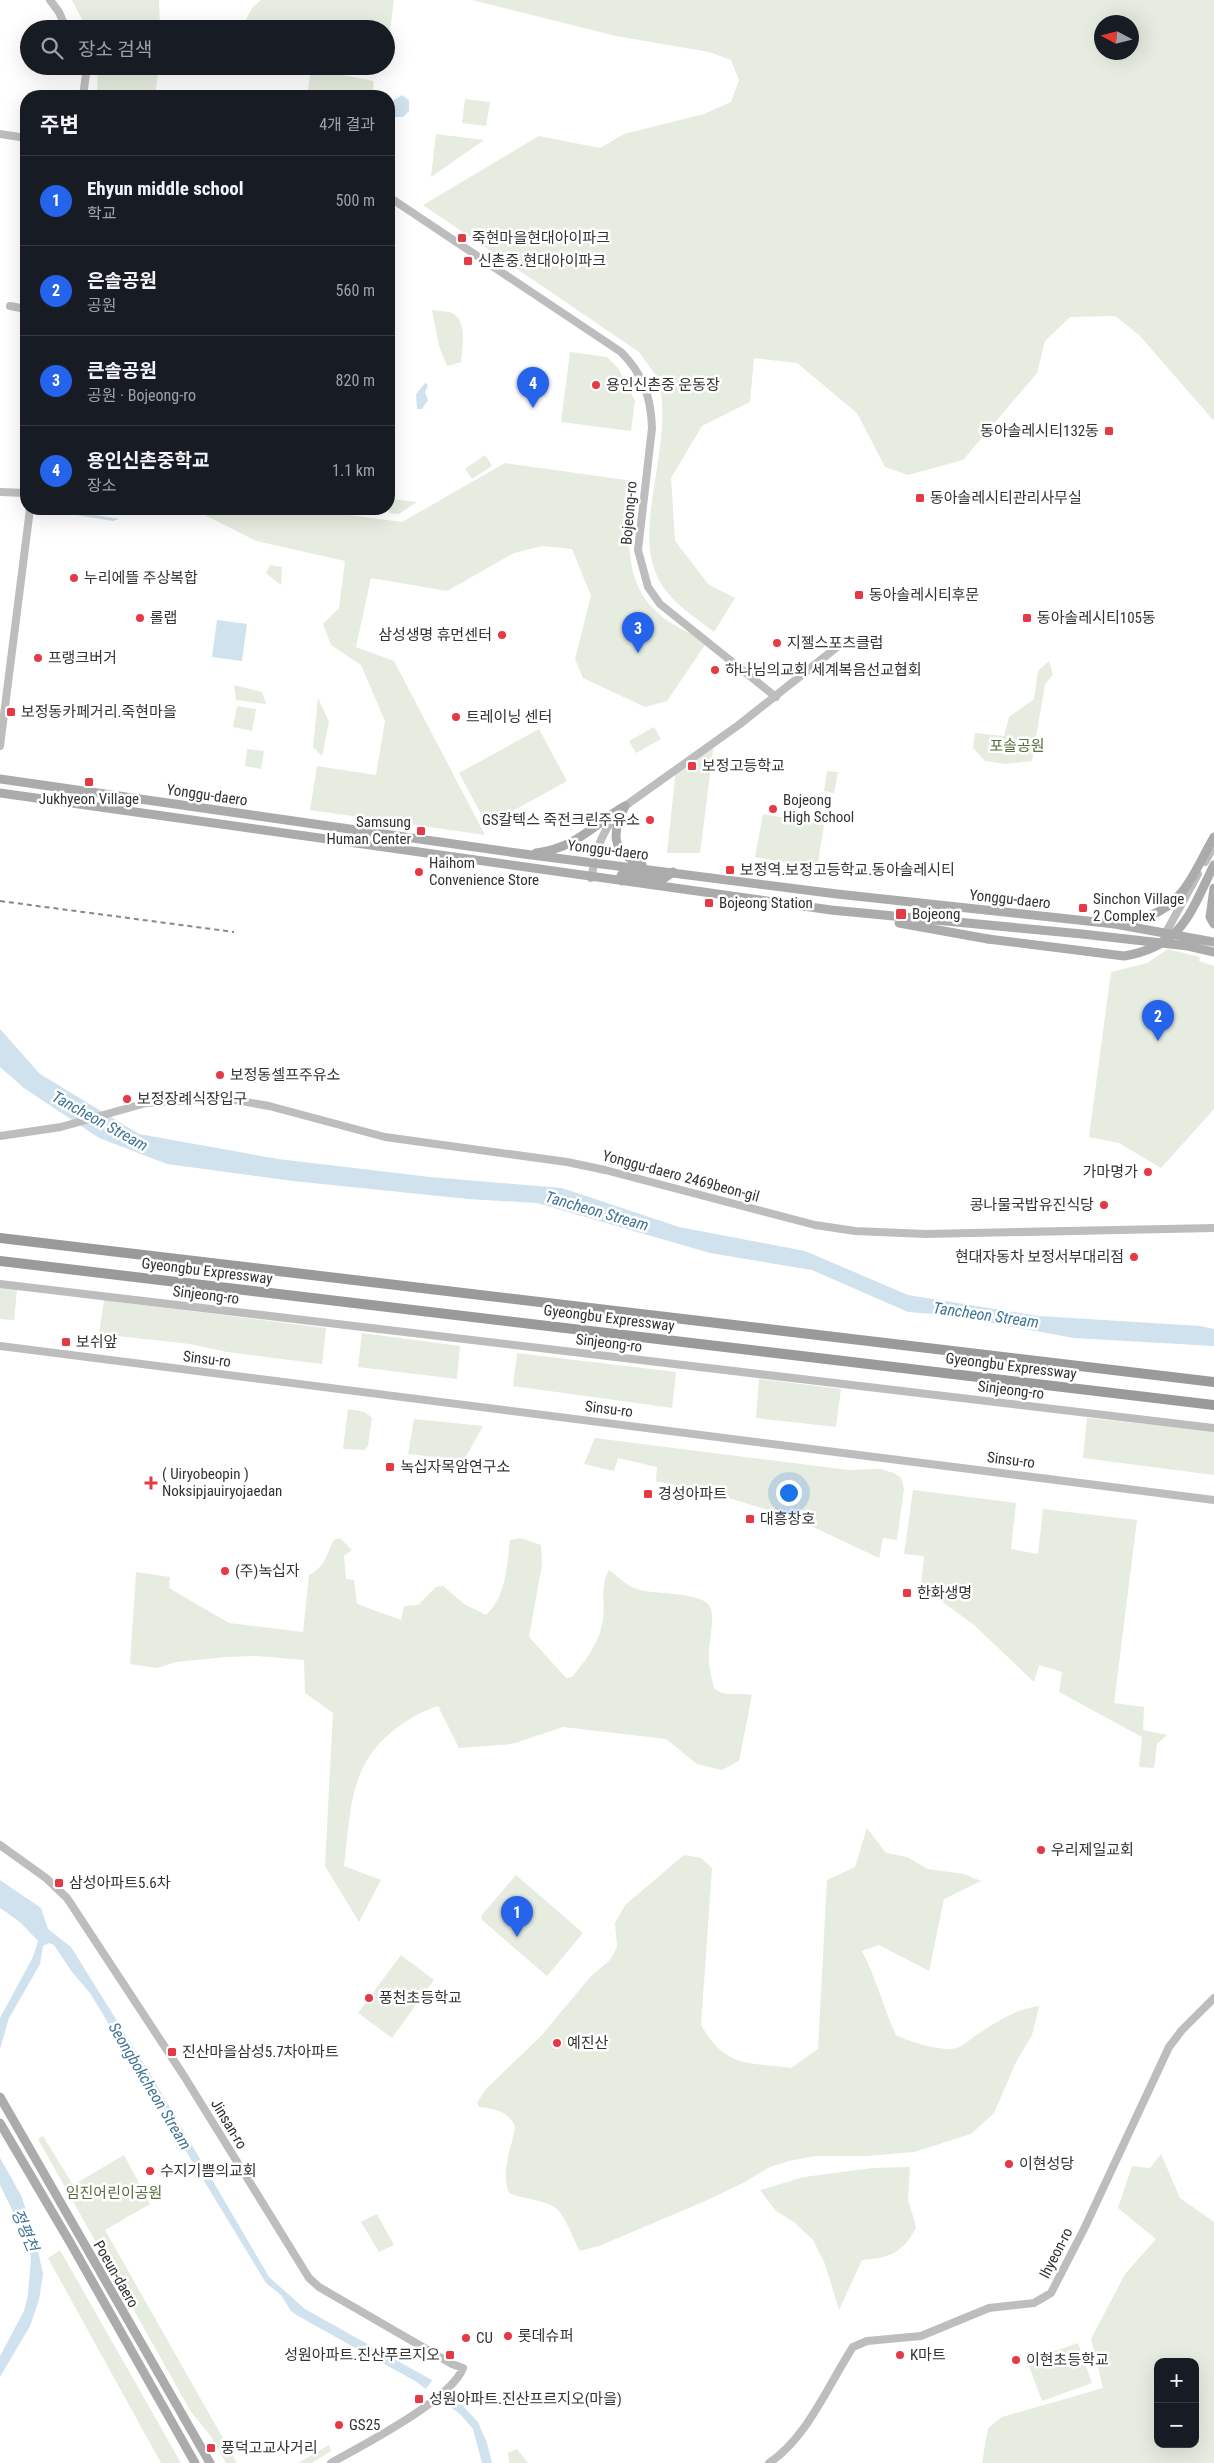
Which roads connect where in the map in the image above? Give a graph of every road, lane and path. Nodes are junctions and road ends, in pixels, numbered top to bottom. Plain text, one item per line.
1 (50, 0) edge
2 (62, 20) edge
3 (86, 75) edge
4 (84, 90) edge
5 (0, 134) edge
6 (20, 137) edge
7 (395, 201) edge
8 (10, 306) dead end
9 (20, 308) edge
10 (0, 492) edge
11 (20, 494) edge
12 (29, 515) edge
13 (842, 643) dead end
14 (776, 697) junction
15 (0, 746) edge
16 (0, 779) edge
17 (0, 793) edge
18 (625, 806) junction
19 (1214, 837) edge
20 (1214, 846) edge
21 (524, 854) junction
22 (594, 863) junction
23 (1214, 865) edge
24 (651, 869) junction
25 (673, 872) junction
26 (591, 878) junction
27 (622, 882) junction
28 (1214, 888) edge
29 (850, 912) junction
30 (1115, 924) junction
31 (1214, 924) edge
32 (1134, 927) junction
33 (1166, 932) junction
34 (1082, 934) junction
35 (1160, 943) junction
36 (1214, 944) edge
37 (1203, 950) junction
38 (1214, 952) edge
39 (0, 1136) edge
40 (1214, 1228) edge
41 (0, 1238) edge
42 (0, 1261) edge
43 (0, 1284) edge
44 (0, 1346) edge
45 (1214, 1382) edge
46 (1214, 1405) edge
47 (1214, 1428) edge
48 (1214, 1500) edge
49 (0, 1845) edge
50 (1214, 1998) edge
51 (0, 2097) edge
52 (0, 2123) edge
53 (195, 2463) edge
54 (210, 2463) edge
55 (331, 2463) edge
56 (769, 2463) edge

1 - 2 street
3 - 4 street
5 - 6 street
7 - 14 street, Bojeong-ro
8 - 9 street
10 - 11 street
12 - 15 street
13 - 14 street
14 - 18 street
16 - 21 main road, Yonggu-daero
17 - 26 main road, Yonggu-daero
18 - 21 main road
18 - 22 street
18 - 24 main road
19 - 30 main road
20 - 33 street
21 - 22 main road, Yonggu-daero
22 - 24 main road, Yonggu-daero
22 - 26 street
23 - 29 main road, bridge
24 - 25 main road, Yonggu-daero
25 - 27 main road
25 - 30 main road, Yonggu-daero
26 - 27 main road, Yonggu-daero
27 - 29 main road, Yonggu-daero
28 - 31 main road
29 - 34 main road, Yonggu-daero
30 - 32 main road, Yonggu-daero
32 - 33 main road, Yonggu-daero
32 - 34 main road
33 - 35 street
33 - 36 main road, Yonggu-daero
34 - 35 main road, Yonggu-daero
35 - 37 main road, Yonggu-daero
36 - 37 main road
37 - 38 main road, Yonggu-daero
39 - 40 street, Yonggu-daero 2469beon-gil
41 - 45 highway, Gyeongbu Expressway
42 - 46 highway, Gyeongbu Expressway
43 - 47 street, Sinjeong-ro
44 - 48 street, Sinsu-ro
49 - 55 street, Jinsan-ro
50 - 56 street, Ihyeon-ro
51 - 54 main road, Poeun-daero
52 - 53 main road, Poeun-daero

